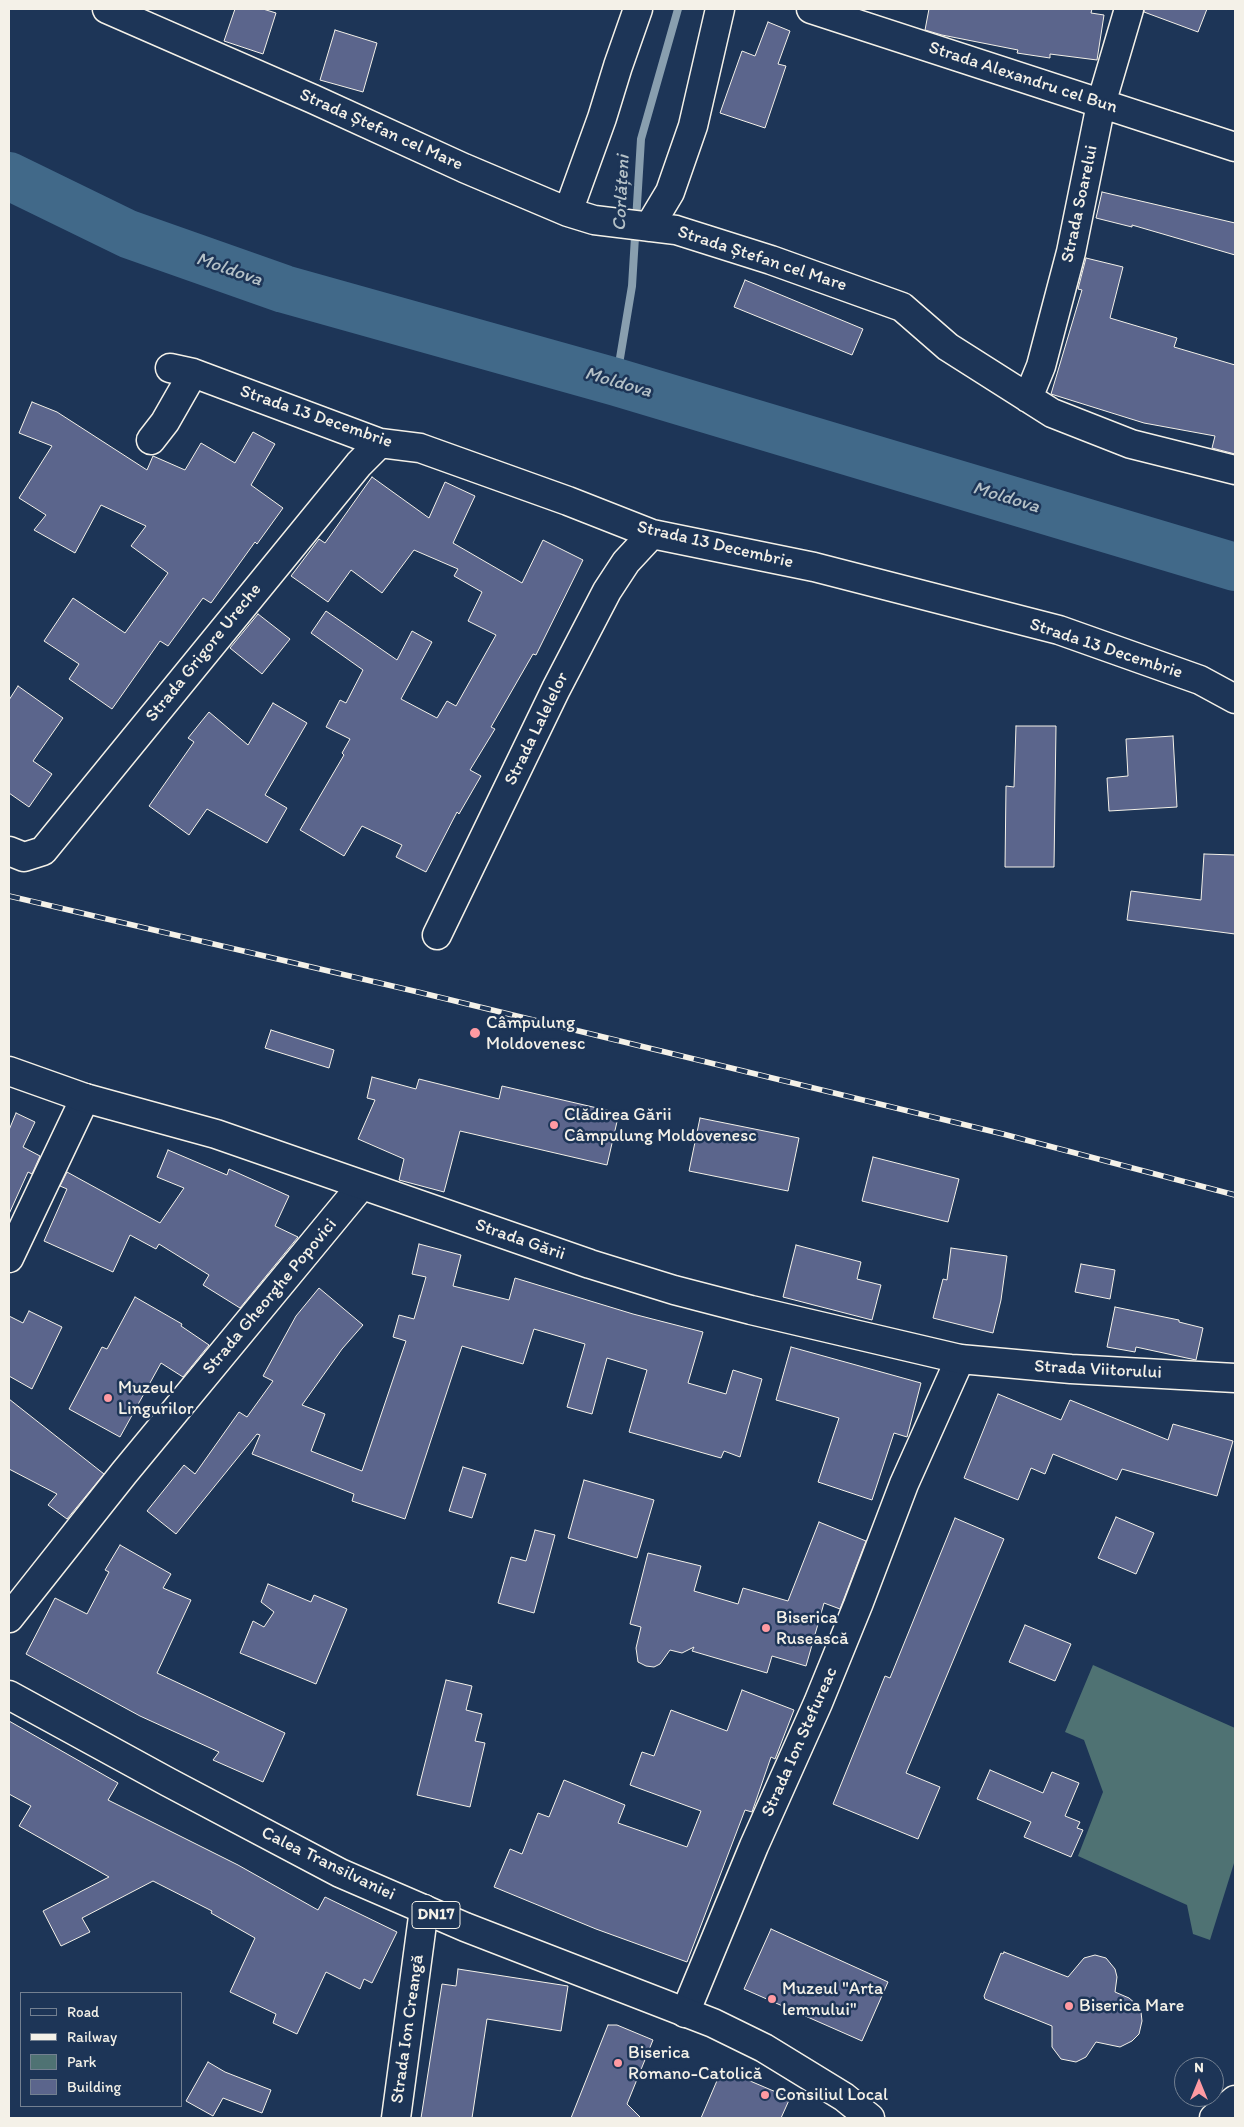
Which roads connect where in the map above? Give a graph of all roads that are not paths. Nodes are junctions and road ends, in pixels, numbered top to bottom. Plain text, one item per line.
1 (107, 9) edge
2 (638, 9) edge
3 (720, 9) edge
4 (811, 9) edge
5 (1129, 9) edge
6 (1101, 104) junction
7 (1235, 147) edge
8 (568, 212) junction
9 (649, 227) junction
10 (1028, 398) junction
11 (151, 440) dead end
12 (380, 443) junction
13 (1235, 470) edge
14 (652, 534) junction
15 (1235, 699) edge
16 (16, 854) edge
17 (438, 935) dead end
18 (9, 1071) edge
19 (85, 1098) junction
20 (361, 1186) junction
21 (9, 1258) edge
22 (960, 1359) junction
23 (1235, 1378) edge
24 (9, 1618) edge
25 (9, 1695) edge
26 (424, 1909) junction
27 (685, 2013) junction
28 (1235, 2100) edge
29 (396, 2118) edge
30 (870, 2118) edge
31 (1214, 2118) edge

1 - 8 main road, Strada Ștefan cel Mare
2 - 8 main road
3 - 9 main road
4 - 6 main road, Strada Alexandru cel Bun
5 - 6 main road, Strada Soarelui
6 - 7 main road, Strada Alexandru cel Bun
6 - 10 main road, Strada Soarelui
8 - 9 main road, Strada Ștefan cel Mare
9 - 10 main road, Strada Ștefan cel Mare
10 - 13 main road, Strada Ștefan cel Mare
11 - 12 main road, Strada 13 Decembrie
12 - 14 main road, Strada 13 Decembrie
12 - 16 main road, Strada Grigore Ureche
14 - 15 main road, Strada 13 Decembrie
14 - 17 main road, Strada Lalelelor
18 - 19 main road, Strada Gării
19 - 20 main road, Strada Gării
19 - 21 main road
20 - 22 main road, Strada Gării
20 - 24 main road, Strada Gheorghe Popovici
22 - 23 main road, Strada Viitorului
22 - 27 main road, Strada Ion Stefureac
25 - 26 main road, Calea Transilvaniei / DN17
26 - 27 main road, Calea Transilvaniei / DN17
26 - 29 main road, Strada Ion Creangă
27 - 30 main road, Calea Transilvaniei / DN17
28 - 31 main road

